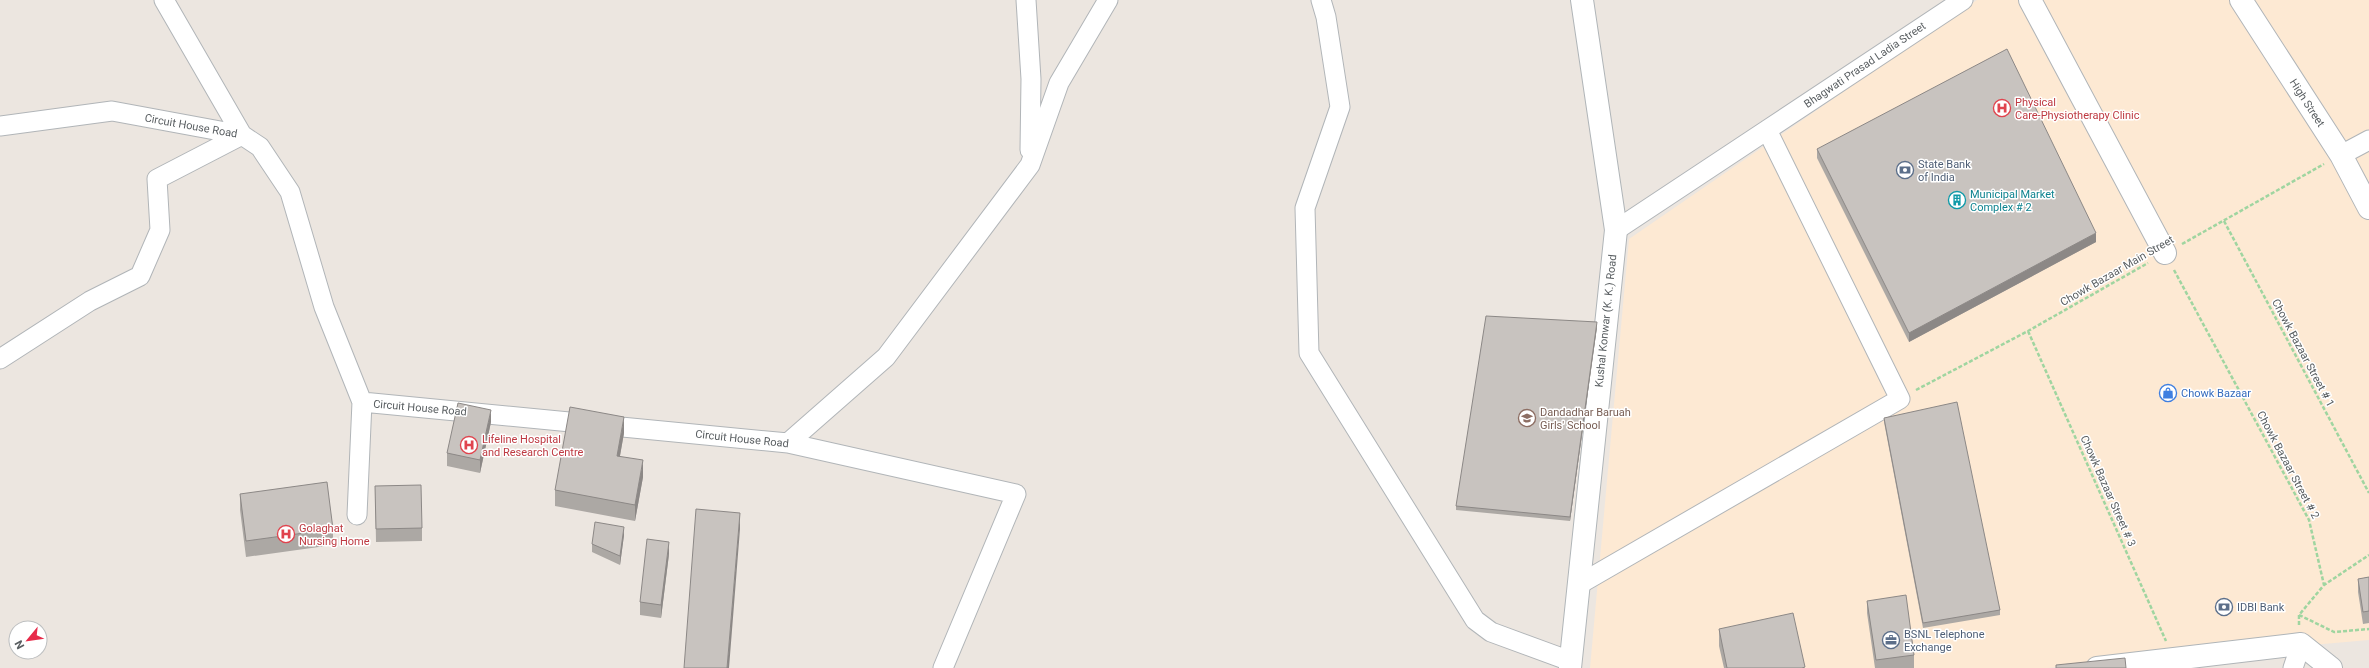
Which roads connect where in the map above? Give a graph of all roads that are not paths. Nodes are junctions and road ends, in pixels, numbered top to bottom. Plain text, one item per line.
1 (164, 0) edge
2 (1026, 0) edge
3 (1108, 0) edge
4 (1321, 0) edge
5 (1582, 0) edge
6 (1963, 0) edge
7 (2030, 0) edge
8 (2241, 0) edge
9 (0, 126) edge
10 (1768, 130) junction
11 (242, 135) junction
12 (2369, 140) edge
13 (2341, 156) junction
14 (1030, 165) junction
15 (2369, 208) edge
16 (1616, 230) junction
17 (2165, 253) road end
18 (0, 359) edge
19 (362, 402) junction
20 (788, 443) junction
21 (357, 515) dead end
22 (1578, 585) junction
23 (2301, 644) junction
24 (1570, 665) edge
25 (943, 668) edge
26 (2097, 668) edge
27 (2293, 668) edge
28 (2331, 668) edge

1 - 11 street
2 - 14 street
3 - 14 street
4 - 24 street
5 - 16 main road, Kushal Konwar (K. K.) Road
6 - 10 street, Bhagwati Prasad Ladia Street
7 - 17 main road
8 - 13 main road, High Street
9 - 11 street, Circuit House Road
10 - 16 street, Bhagwati Prasad Ladia Street
10 - 22 street
11 - 18 street
11 - 19 street, Circuit House Road
12 - 13 street
13 - 15 main road, High Street
14 - 20 street
16 - 22 main road, Kushal Konwar (K. K.) Road
19 - 20 street, Circuit House Road
19 - 21 street
20 - 25 street, Circuit House Road
22 - 24 main road, Kushal Konwar (K. K.) Road
23 - 26 main road
23 - 27 street
23 - 28 main road

